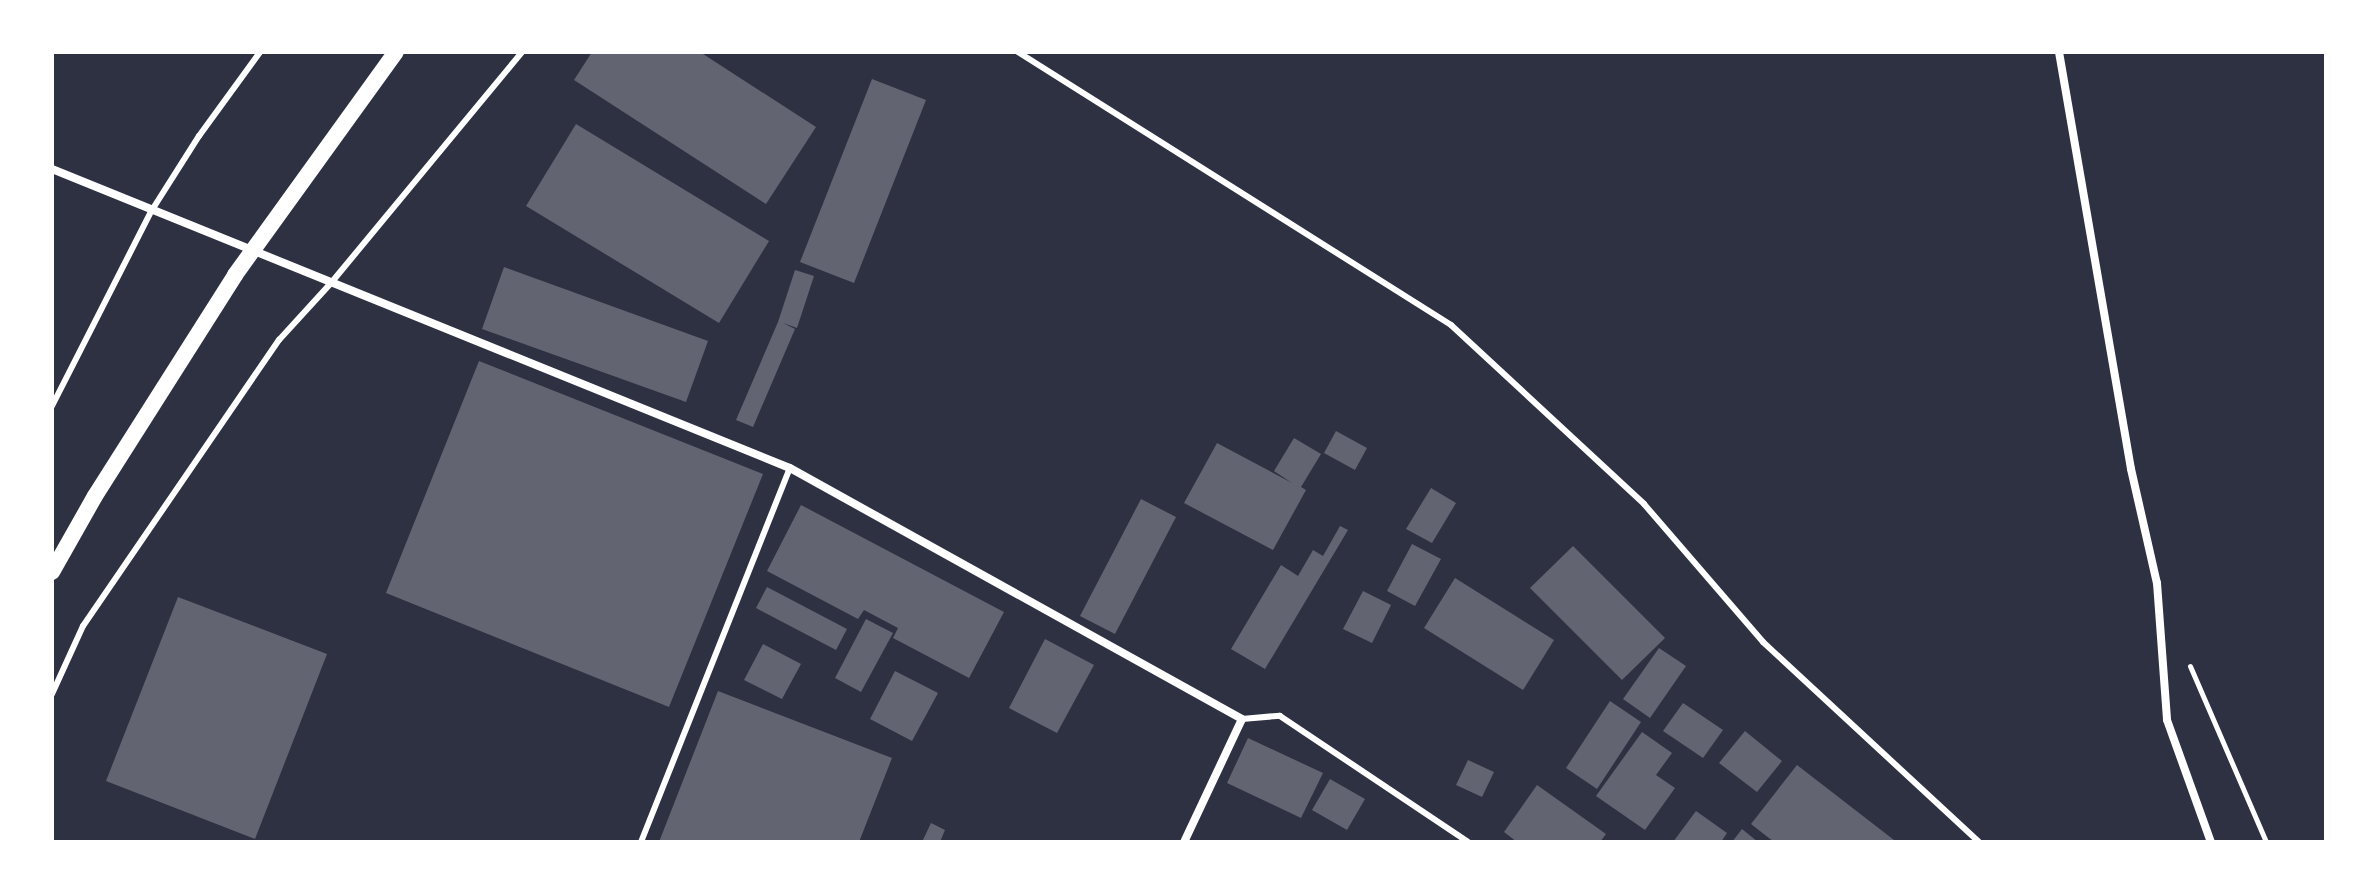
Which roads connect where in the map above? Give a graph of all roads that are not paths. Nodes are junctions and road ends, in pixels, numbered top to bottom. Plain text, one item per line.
1 (260, 52) edge
2 (396, 52) edge
3 (522, 52) edge
4 (1018, 52) edge
5 (2059, 52) edge
6 (52, 169) edge
7 (152, 210) junction
8 (331, 283) junction
9 (52, 406) edge
10 (790, 468) junction
11 (52, 572) edge
12 (52, 694) edge
13 (1242, 719) junction
14 (641, 842) edge
15 (1184, 842) edge
16 (1468, 842) edge
17 (1979, 842) edge
18 (2211, 842) edge

1 - 7 lane
2 - 11 main road
3 - 8 lane
4 - 17 lane
5 - 18 street
6 - 7 street
7 - 8 street
7 - 9 lane
8 - 10 street
8 - 12 lane
10 - 13 street
10 - 14 lane
13 - 15 street
13 - 16 lane

